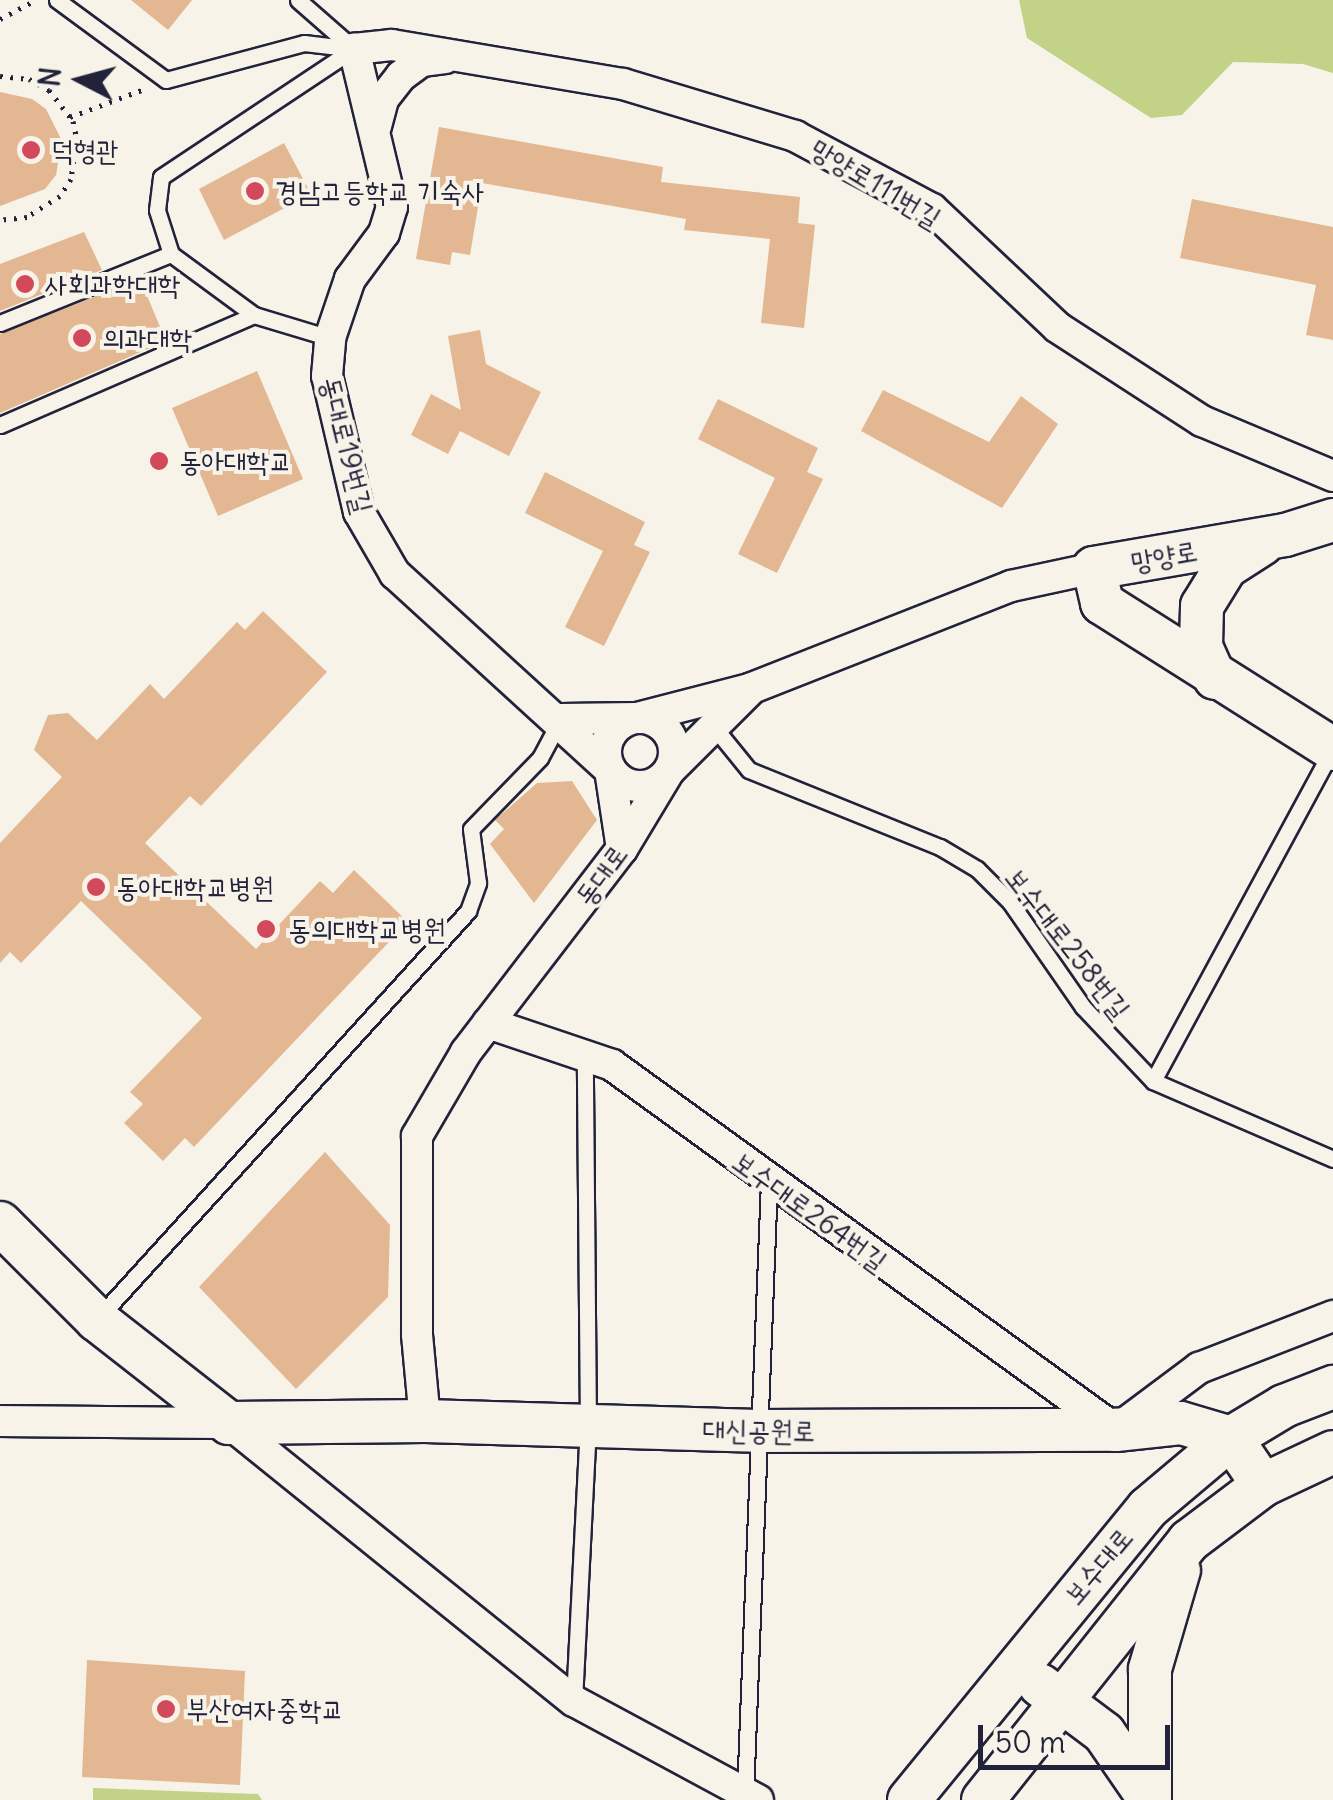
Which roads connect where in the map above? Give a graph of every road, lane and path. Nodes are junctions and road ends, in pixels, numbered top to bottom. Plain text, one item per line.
1 (35, 0) edge
2 (57, 0) edge
3 (298, 0) edge
4 (0, 19) edge
5 (354, 49) junction
6 (460, 56) junction
7 (0, 76) edge
8 (166, 80) junction
9 (70, 117) junction
10 (376, 126) junction
11 (0, 220) edge
12 (171, 254) junction
13 (254, 315) junction
14 (0, 323) edge
15 (330, 338) junction
16 (0, 425) edge
17 (1333, 476) edge
18 (1333, 520) edge
19 (1285, 535) junction
20 (1094, 568) junction
21 (1215, 678) junction
22 (752, 688) junction
23 (636, 718) junction
24 (561, 720) junction
25 (714, 727) junction
26 (1333, 749) edge
27 (610, 770) junction
28 (669, 771) junction
29 (622, 849) junction
30 (488, 1023) junction
31 (586, 1061) junction
32 (1153, 1082) junction
33 (1333, 1159) edge
34 (769, 1182) junction
35 (0, 1223) edge
36 (1333, 1316) edge
37 (97, 1320) junction
38 (1333, 1387) edge
39 (0, 1421) edge
40 (425, 1421) junction
41 (229, 1424) junction
42 (588, 1426) junction
43 (1116, 1430) junction
44 (758, 1431) junction
45 (1231, 1438) junction
46 (1333, 1452) edge
47 (1263, 1485) junction
48 (1189, 1541) junction
49 (1015, 1667) junction
50 (1062, 1700) junction
51 (574, 1701) junction
52 (752, 1797) edge
53 (910, 1800) edge
54 (983, 1800) edge
55 (1150, 1800) edge

1 - 4 path
2 - 8 lane
3 - 5 lane
5 - 6 street, 망양로111번길
5 - 8 lane
5 - 10 street, 동대로19번길
5 - 12 lane
6 - 10 street
6 - 17 street, 망양로111번길
7 - 9 path
8 - 9 path
9 - 11 path
10 - 15 street, 동대로19번길
12 - 13 lane
12 - 14 lane
13 - 15 lane
13 - 16 lane
15 - 24 street, 동대로19번길
18 - 19 main road, 망양로
19 - 20 main road, 망양로
19 - 21 main road, 망양로
20 - 21 main road, 망양로
20 - 22 street, 동대로
21 - 26 main road, 망양로
22 - 23 street
22 - 25 street, 동대로
23 - 24 street
23 - 27 street
23 - 28 street
24 - 27 street, 동대로19번길
24 - 37 lane
25 - 28 street, 동대로
25 - 32 lane, 보수대로258번길
26 - 32 lane
27 - 28 street
27 - 29 street
28 - 29 street, 동대로
29 - 30 street, 동대로
30 - 31 street, 보수대로264번길
30 - 40 street, 동대로
31 - 34 street, 보수대로264번길
31 - 42 lane
32 - 33 lane, 보수대로258번길
34 - 43 street, 보수대로264번길
34 - 44 lane
35 - 37 main road
36 - 43 street
37 - 41 main road
38 - 45 main road, 보수대로
39 - 41 street, 대신공원로
40 - 41 main road, 대신공원로
40 - 42 main road, 대신공원로
41 - 51 street
42 - 44 main road, 대신공원로
42 - 51 lane
43 - 44 main road, 대신공원로
43 - 45 main road, 대신공원로
44 - 52 lane
45 - 47 main road
45 - 49 main road, 보수대로
46 - 47 main road, 보수대로
47 - 48 main road, 보수대로
48 - 50 main road, 보수대로
48 - 55 main road
49 - 50 main road
49 - 53 main road, 보수대로
50 - 54 main road, 보수대로
50 - 55 main road
51 - 52 street

